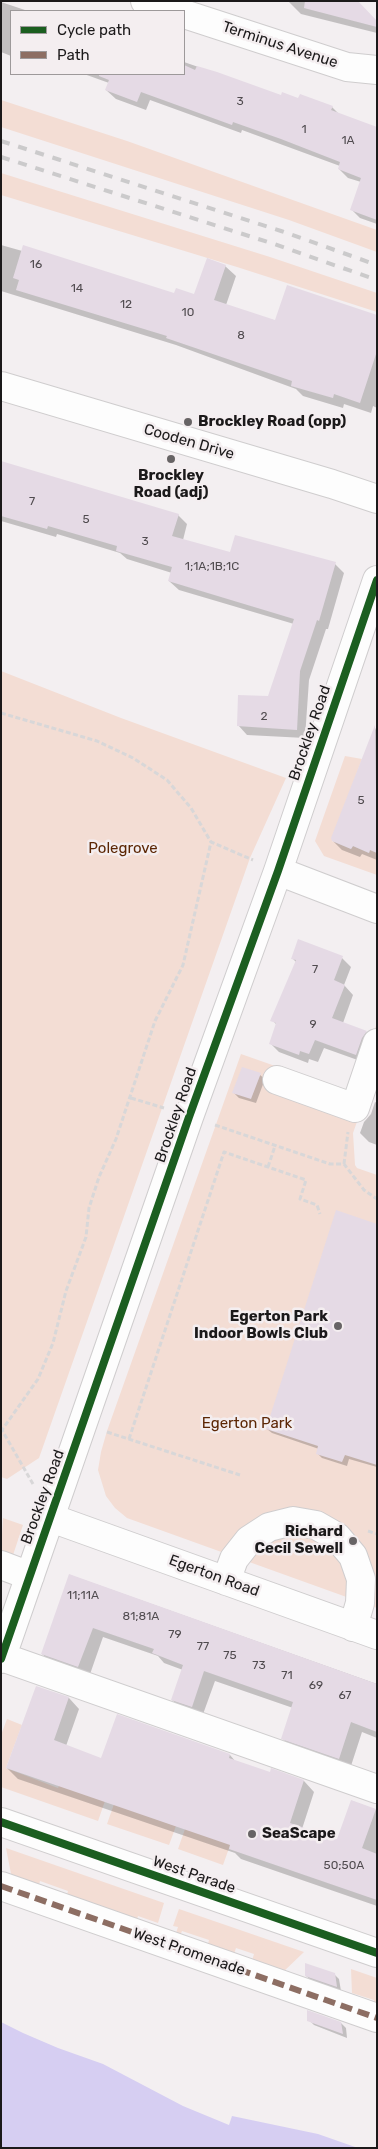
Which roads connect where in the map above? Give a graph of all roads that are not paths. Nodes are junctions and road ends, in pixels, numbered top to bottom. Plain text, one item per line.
1 (145, 1) edge
2 (173, 10) edge
3 (185, 14) edge
4 (377, 70) edge
5 (1, 386) edge
6 (377, 499) edge
7 (377, 580) edge
8 (278, 871) junction
9 (377, 909) edge
10 (377, 1043) edge
11 (277, 1080) dead end
12 (50, 1518) junction
13 (1, 1565) edge
14 (30, 1576) junction
15 (226, 1581) junction
16 (9, 1612) edge
17 (365, 1631) edge
18 (2, 1658) edge
19 (377, 1789) edge
20 (1, 1822) edge
21 (1, 1886) edge
22 (377, 1953) edge
23 (377, 2018) edge

1 - 2 street
3 - 4 street, Terminus Avenue
5 - 6 street, Cooden Drive
7 - 8 street, Brockley Road
8 - 9 street
8 - 12 street, Brockley Road
10 - 11 street
12 - 14 street, Brockley Road
12 - 15 street, Egerton Road
13 - 14 street
14 - 16 street, Brockley Road
15 - 17 street, Egerton Road
15 - 17 street
16 - 18 street, Brockley Road
18 - 19 street
20 - 22 street, West Parade
21 - 23 street, West Promenade

